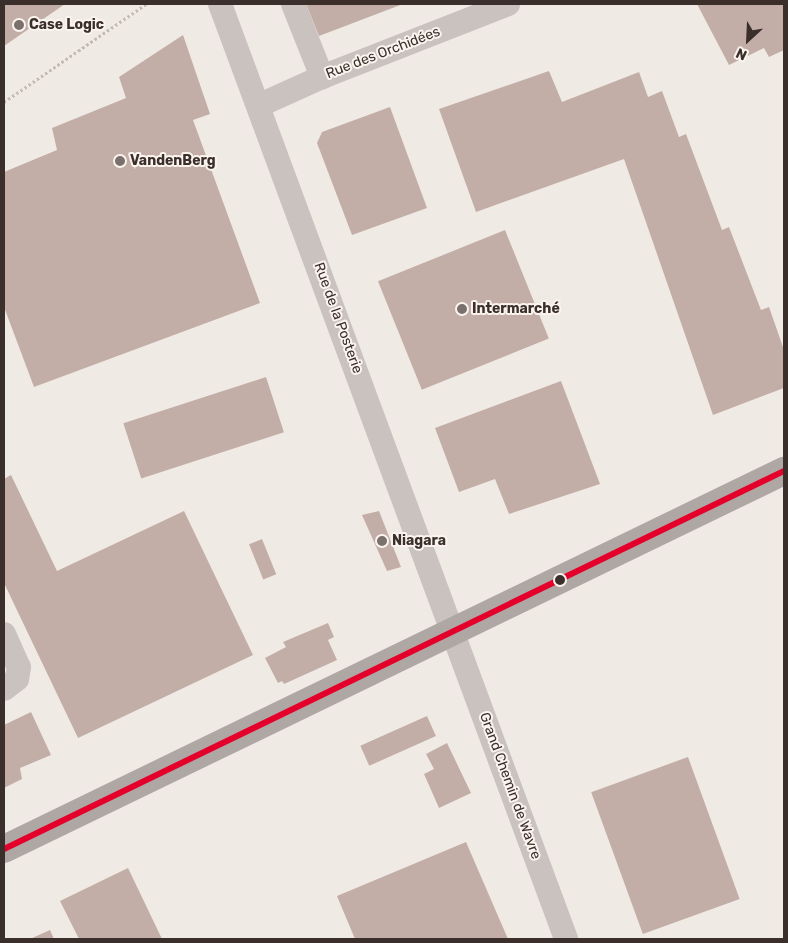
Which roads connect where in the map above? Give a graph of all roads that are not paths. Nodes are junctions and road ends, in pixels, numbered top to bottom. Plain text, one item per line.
1 (220, 4) edge
2 (293, 4) edge
3 (508, 4) edge
4 (322, 77) junction
5 (260, 105) junction
6 (784, 470) edge
7 (454, 633) junction
8 (4, 634) edge
9 (4, 689) edge
10 (4, 849) edge
11 (566, 939) edge

1 - 5 street, Rue de la Posterie
2 - 4 street
3 - 4 street, Rue des Orchidées
4 - 5 street, Rue des Orchidées
5 - 7 street, Rue de la Posterie
6 - 7 main road
7 - 10 main road
7 - 11 street, Grand Chemin de Wavre
8 - 9 street

